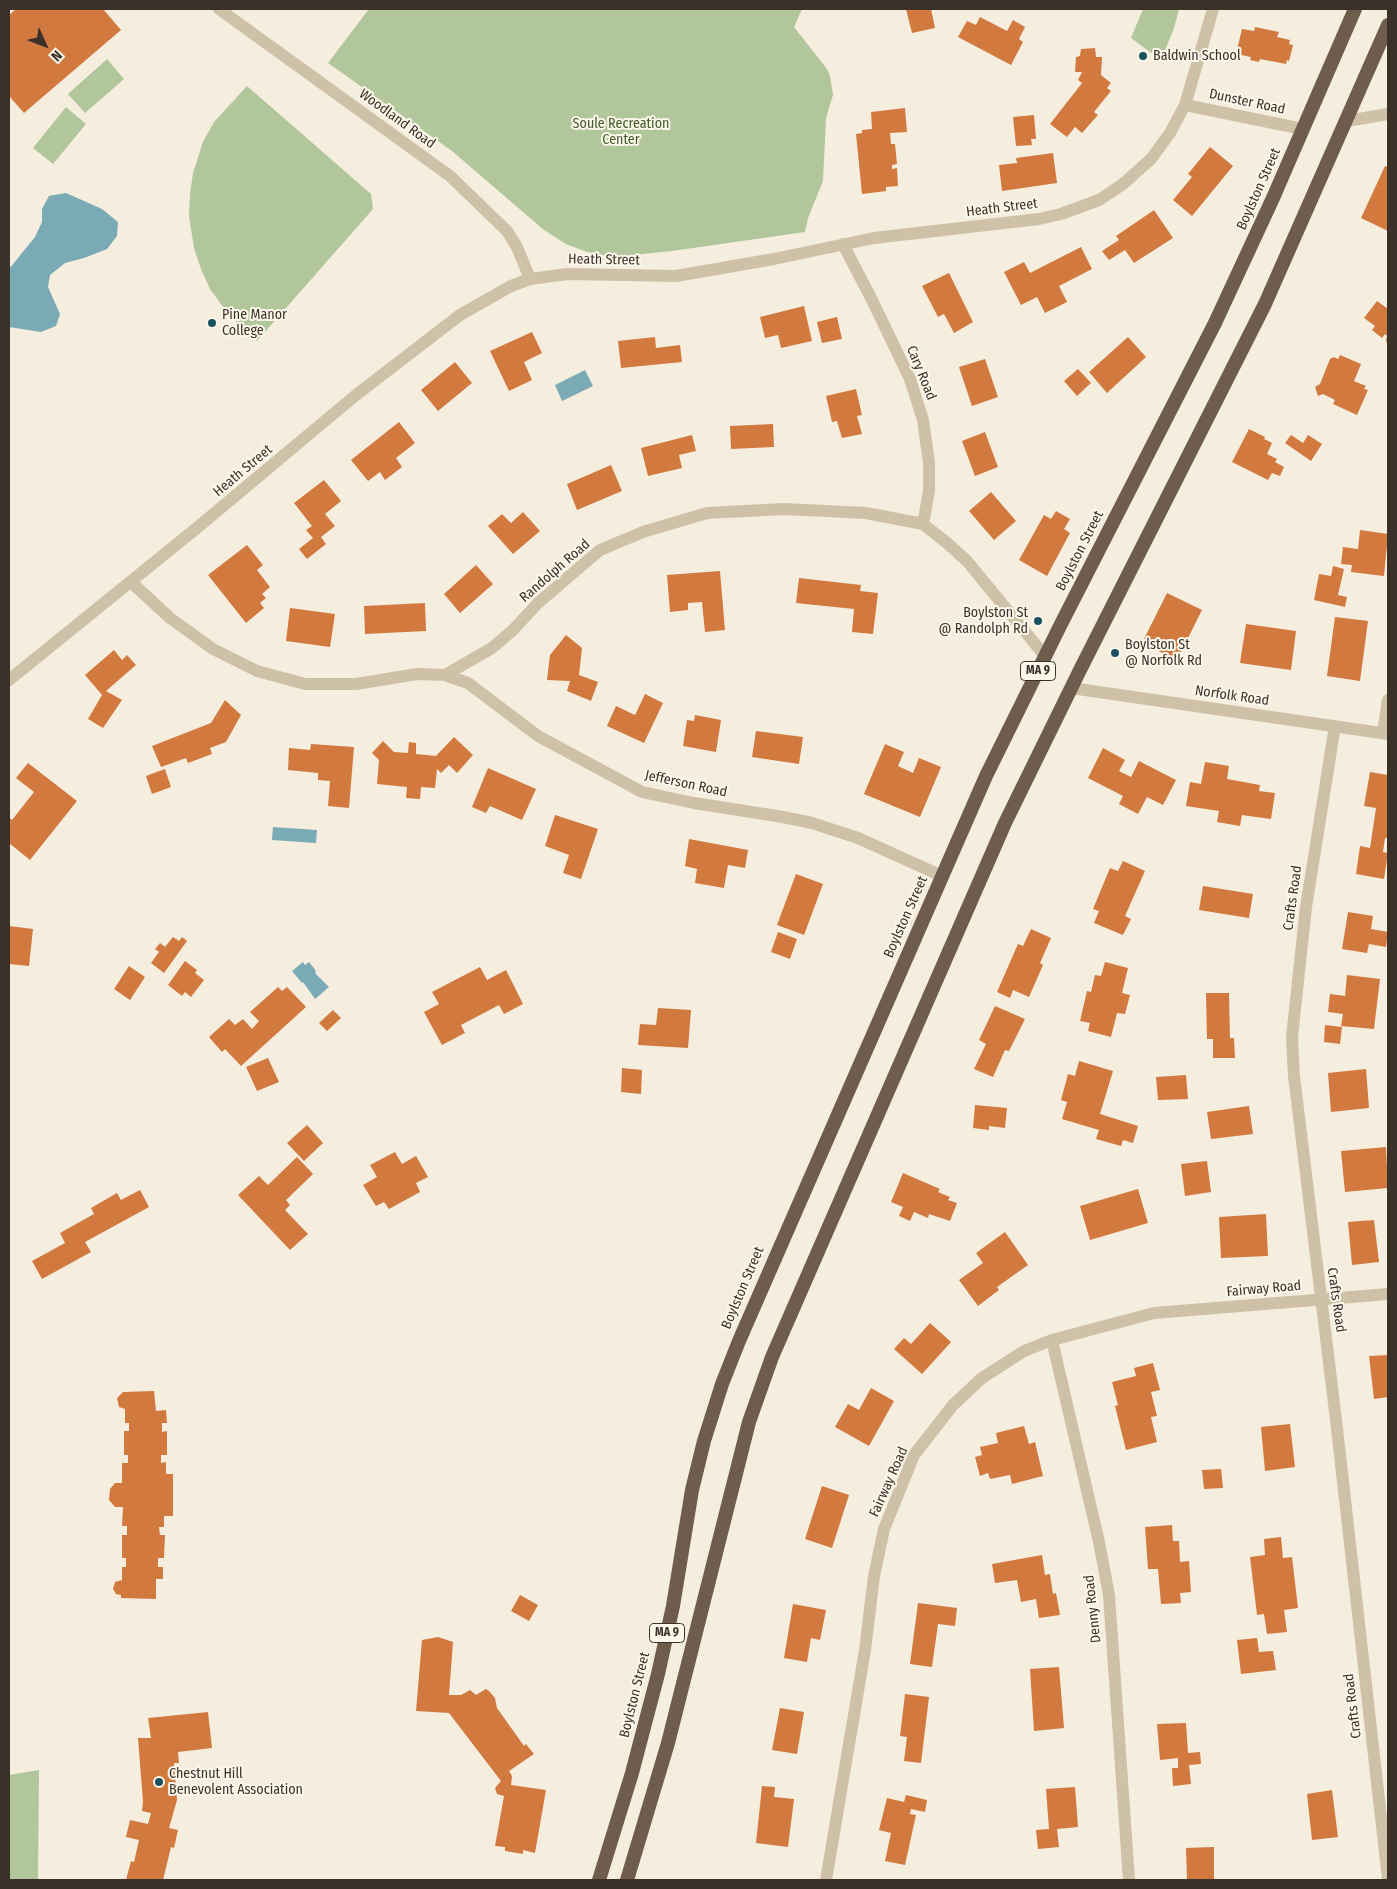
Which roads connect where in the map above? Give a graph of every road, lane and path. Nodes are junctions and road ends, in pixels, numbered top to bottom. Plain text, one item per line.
1 (219, 9) edge
2 (1213, 9) edge
3 (1355, 9) edge
4 (1388, 25) edge
5 (1185, 105) junction
6 (1388, 114) edge
7 (1347, 121) junction
8 (1303, 130) junction
9 (843, 244) junction
10 (530, 278) junction
11 (922, 524) junction
12 (131, 582) junction
13 (1045, 656) junction
14 (445, 675) junction
15 (9, 680) edge
16 (1071, 688) junction
17 (1388, 700) edge
18 (1335, 726) junction
19 (1386, 733) edge
20 (942, 876) junction
21 (1388, 1294) edge
22 (1321, 1299) junction
23 (1052, 1340) junction
24 (1388, 1879) edge
25 (599, 1880) edge
26 (628, 1880) edge
27 (826, 1880) edge
28 (1129, 1880) edge

1 - 10 street, Woodland Road
2 - 5 street, Heath Street
3 - 8 highway, Boylston Street / MA 9
4 - 7 highway, MA 9
5 - 8 street, Dunster Road
5 - 9 street, Heath Street
6 - 7 street
7 - 16 highway, MA 9
8 - 13 highway, Boylston Street / MA 9
9 - 10 street, Heath Street
9 - 11 street, Cary Road
10 - 12 street, Heath Street
11 - 13 street, Randolph Road
11 - 14 street, Randolph Road
12 - 14 street
12 - 15 street, Heath Street
13 - 20 highway, Boylston Street / MA 9
14 - 20 street, Jefferson Road
16 - 18 street, Norfolk Road
16 - 26 highway, MA 9
17 - 19 street
18 - 19 street, Norfolk Road
18 - 22 street, Crafts Road
20 - 25 highway, Boylston Street / MA 9
21 - 22 street, Fairway Road
22 - 23 street, Fairway Road
22 - 24 street, Crafts Road
23 - 27 street, Fairway Road
23 - 28 street, Denny Road

